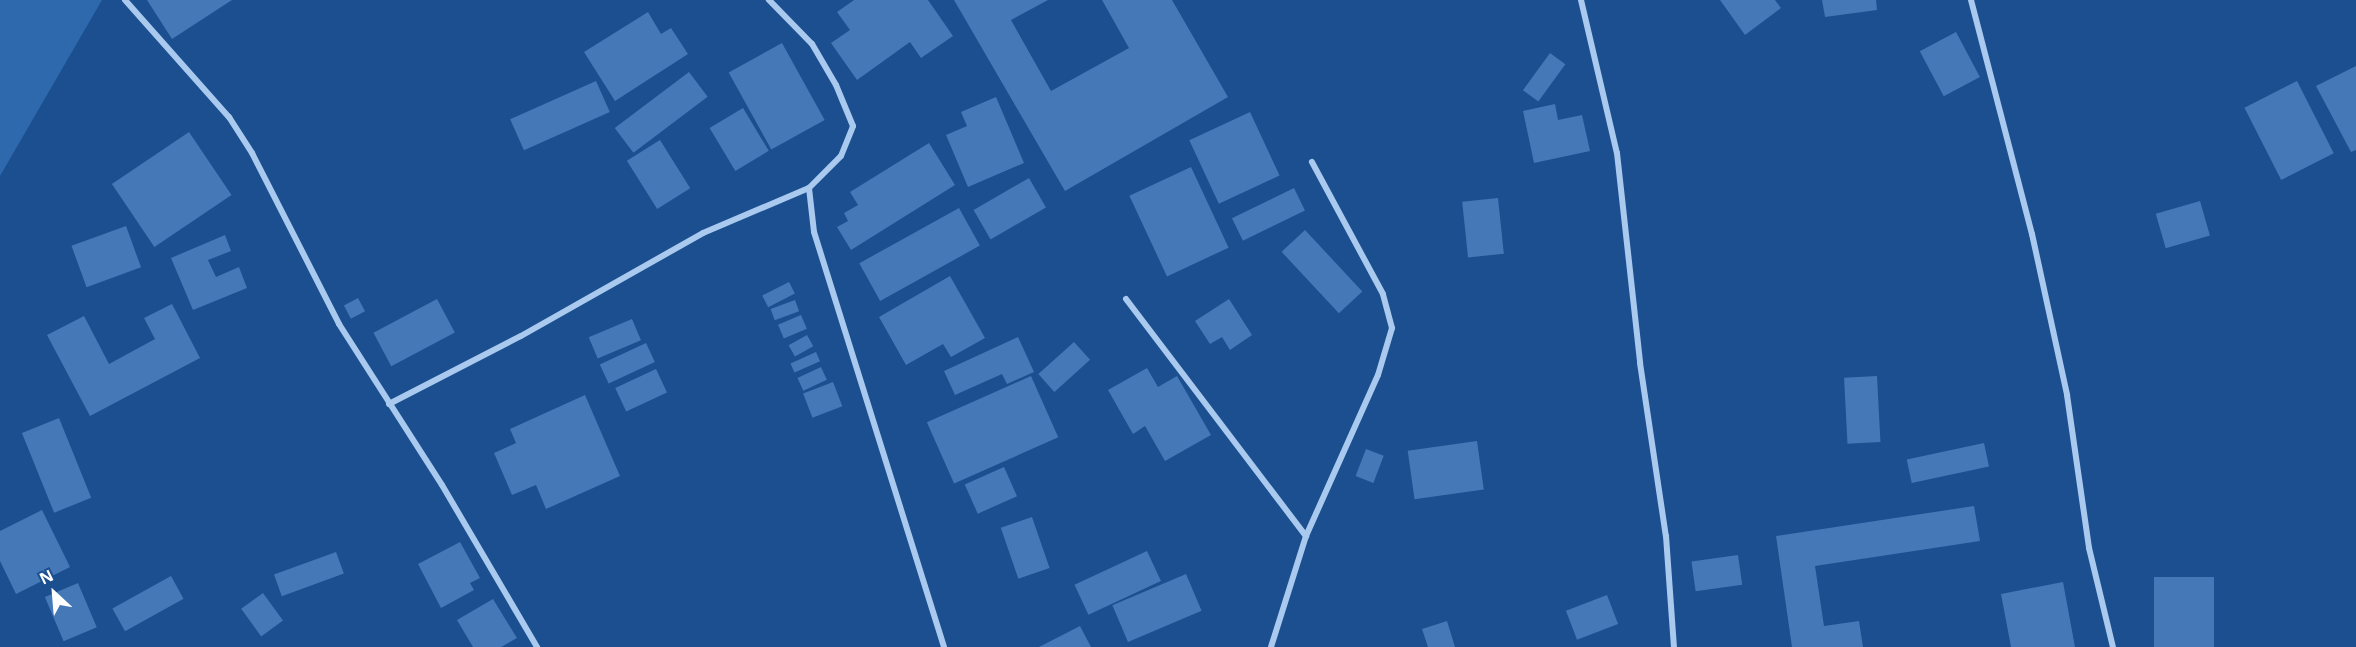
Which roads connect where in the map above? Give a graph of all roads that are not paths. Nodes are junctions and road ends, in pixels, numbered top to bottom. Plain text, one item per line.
1 (125, 0) edge
2 (769, 0) edge
3 (1971, 0) edge
4 (1583, 1) edge
5 (1312, 162) dead end
6 (808, 188) junction
7 (1126, 299) dead end
8 (389, 404) junction
9 (1306, 536) junction
10 (537, 647) edge
11 (944, 647) edge
12 (1270, 647) edge
13 (1674, 647) edge
14 (2113, 647) edge

1 - 8 street
2 - 6 street
3 - 14 street
4 - 13 street
5 - 9 street
6 - 8 street
6 - 11 street
7 - 9 street
8 - 10 street
9 - 12 street

